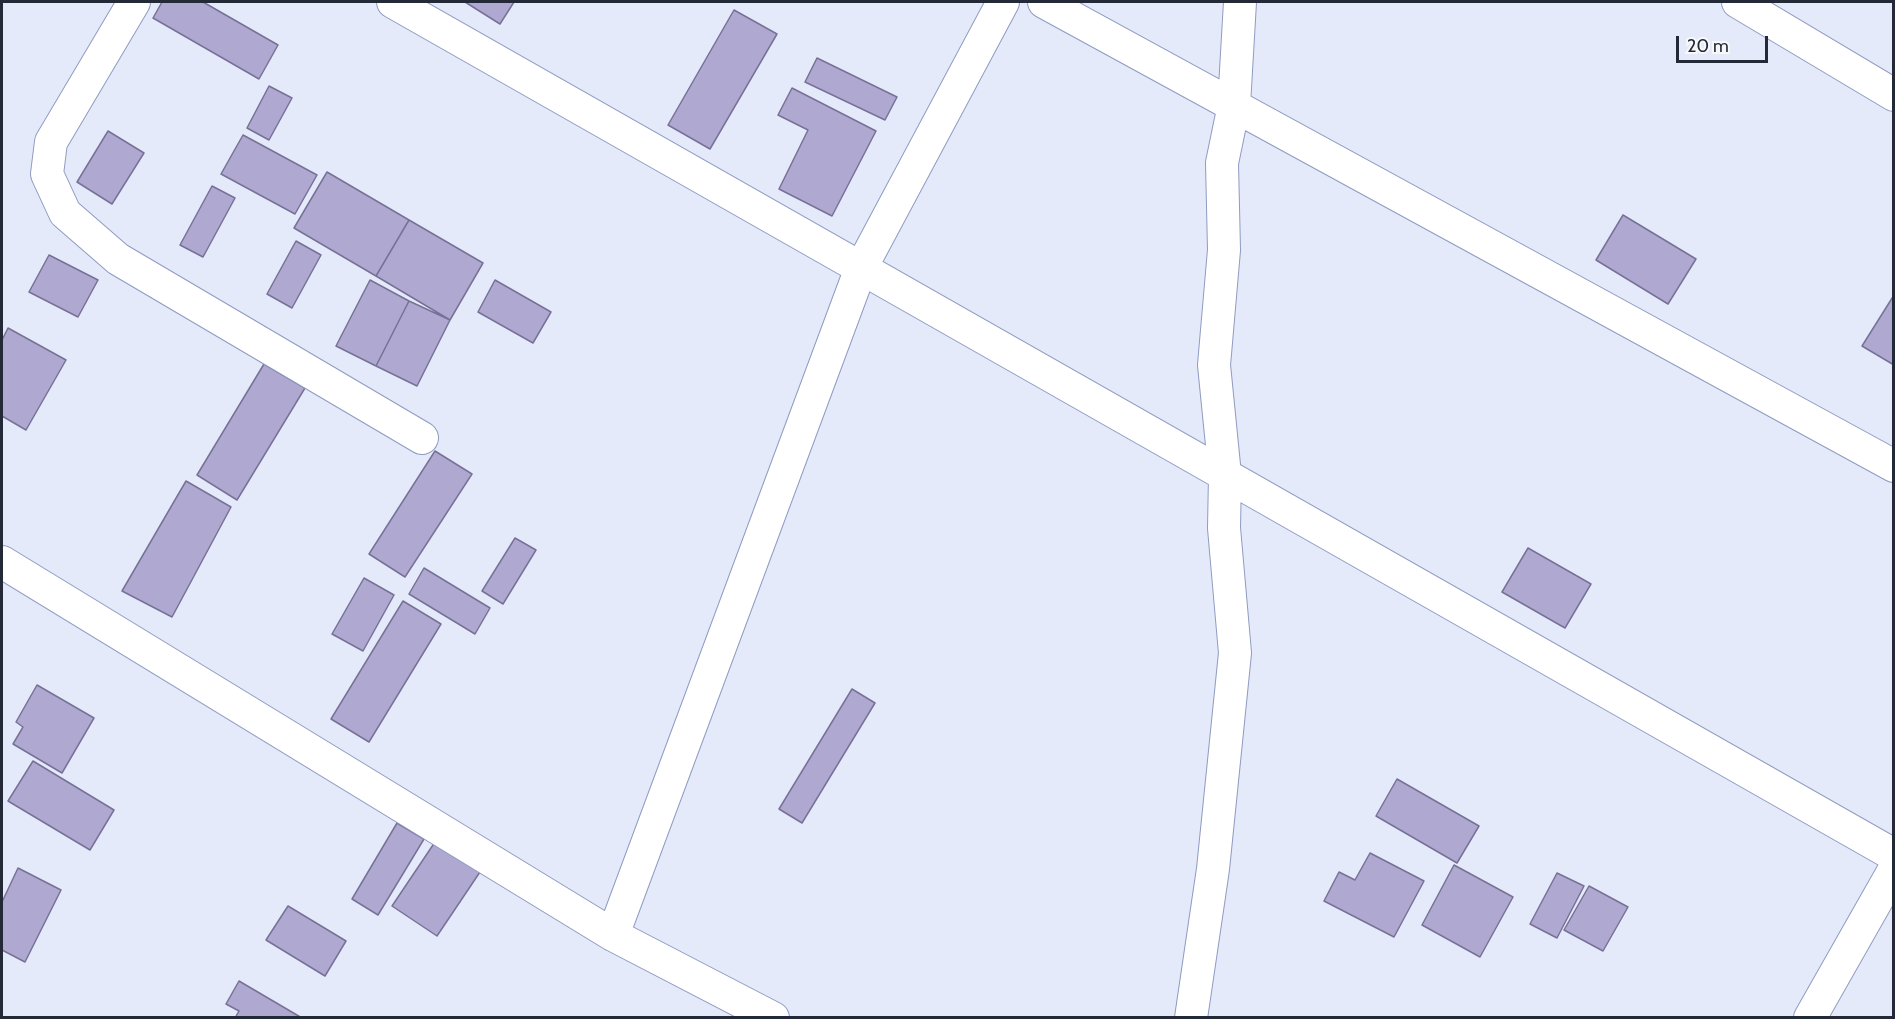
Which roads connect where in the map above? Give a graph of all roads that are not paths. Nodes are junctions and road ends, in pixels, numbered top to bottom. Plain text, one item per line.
1 (134, 2) edge
2 (393, 2) edge
3 (1004, 2) edge
4 (1044, 2) edge
5 (1240, 2) edge
6 (1738, 2) edge
7 (1893, 95) edge
8 (1234, 105) junction
9 (861, 268) junction
10 (422, 438) dead end
11 (1893, 466) edge
12 (1225, 475) junction
13 (2, 562) edge
14 (1893, 855) edge
15 (1893, 870) edge
16 (613, 934) junction
17 (773, 1017) edge
18 (1191, 1017) edge
19 (1810, 1017) edge

1 - 10 street
2 - 9 street
3 - 9 street
4 - 8 street
5 - 8 street
6 - 7 street
8 - 11 street
8 - 12 street
9 - 12 street
9 - 16 street
12 - 14 street
12 - 18 street
13 - 16 street
15 - 19 street
16 - 17 street

